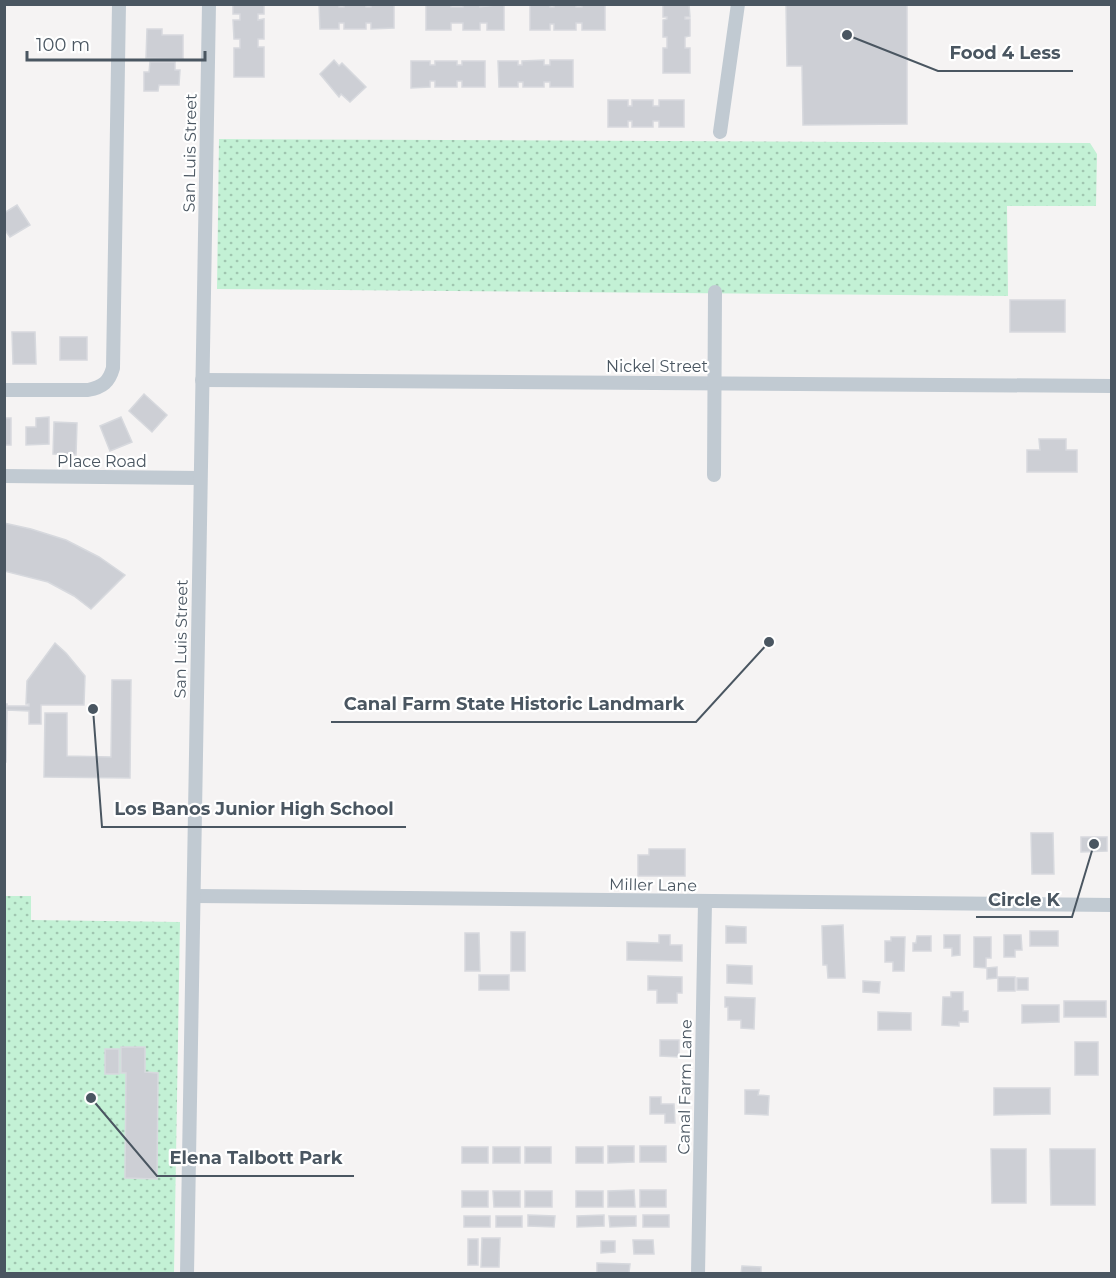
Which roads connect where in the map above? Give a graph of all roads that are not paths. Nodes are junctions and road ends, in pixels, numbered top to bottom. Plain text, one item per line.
1 (119, 4) edge
2 (209, 4) edge
3 (738, 4) edge
4 (720, 132) dead end
5 (715, 292) dead end
6 (202, 380) junction
7 (714, 383) junction
8 (1112, 386) edge
9 (4, 390) edge
10 (714, 475) dead end
11 (4, 476) edge
12 (200, 478) junction
13 (194, 896) junction
14 (705, 902) junction
15 (1112, 905) edge
16 (187, 1274) edge
17 (698, 1274) edge

1 - 9 street
2 - 6 street, San Luis Street
3 - 4 street
5 - 7 street
6 - 7 street, Nickel Street
6 - 12 street, San Luis Street
7 - 8 street, Nickel Street
7 - 10 street
11 - 12 street, Place Road
12 - 13 street, San Luis Street
13 - 14 street, Miller Lane
13 - 16 street, San Luis Street
14 - 15 street, Miller Lane
14 - 17 street, Canal Farm Lane

